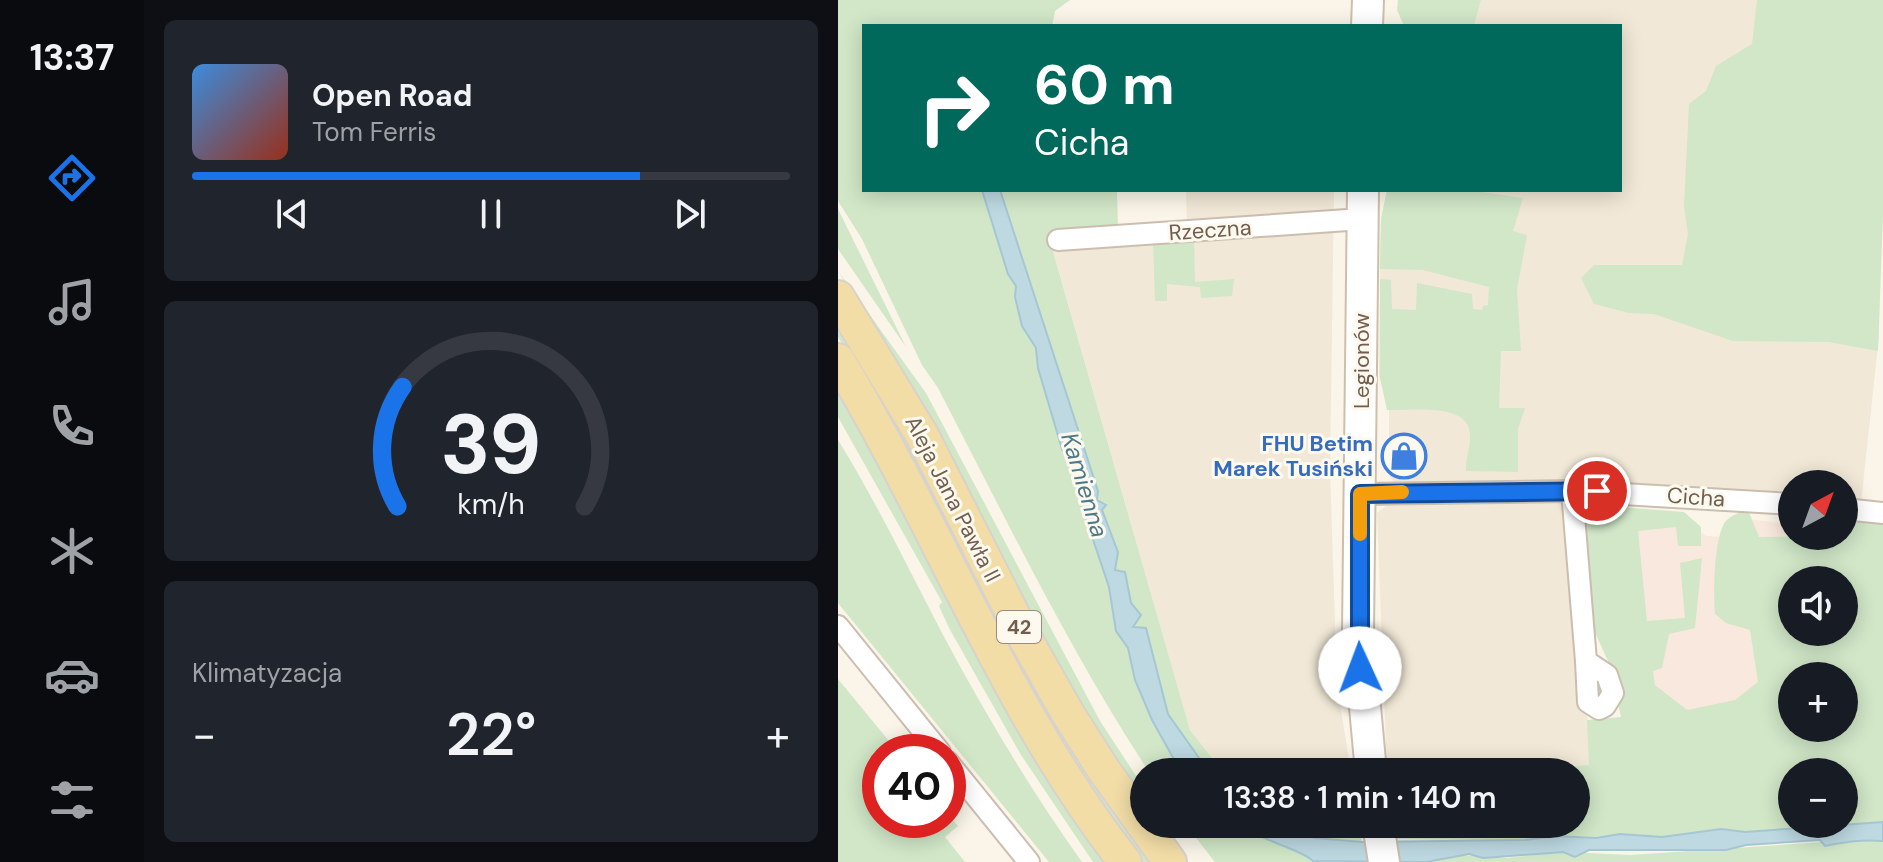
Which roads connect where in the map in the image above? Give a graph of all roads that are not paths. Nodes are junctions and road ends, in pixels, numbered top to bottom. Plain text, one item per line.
1 (1368, 0) edge
2 (1367, 24) edge
3 (1362, 204) edge
4 (1058, 240) dead end
5 (838, 297) edge
6 (838, 360) edge
7 (1572, 491) junction
8 (1360, 494) junction
9 (1778, 503) edge
10 (1858, 510) edge
11 (1883, 513) edge
12 (838, 626) edge
13 (1586, 661) dead end
14 (925, 734) edge
15 (1369, 758) edge
16 (966, 784) edge
17 (1380, 838) edge
18 (1029, 862) edge
19 (1125, 862) edge
20 (1170, 862) edge
21 (1384, 862) edge

1 - 2 street
3 - 4 street, Rzeczna
3 - 8 street, Legionów
5 - 20 main road, Aleja Jana Pawła II / 42
6 - 19 main road, Aleja Jana Pawła II / 42
7 - 8 street, Cicha
7 - 9 street, Cicha
7 - 13 street
8 - 15 street, Legionów
10 - 11 street
12 - 14 street
16 - 18 street
17 - 21 street

